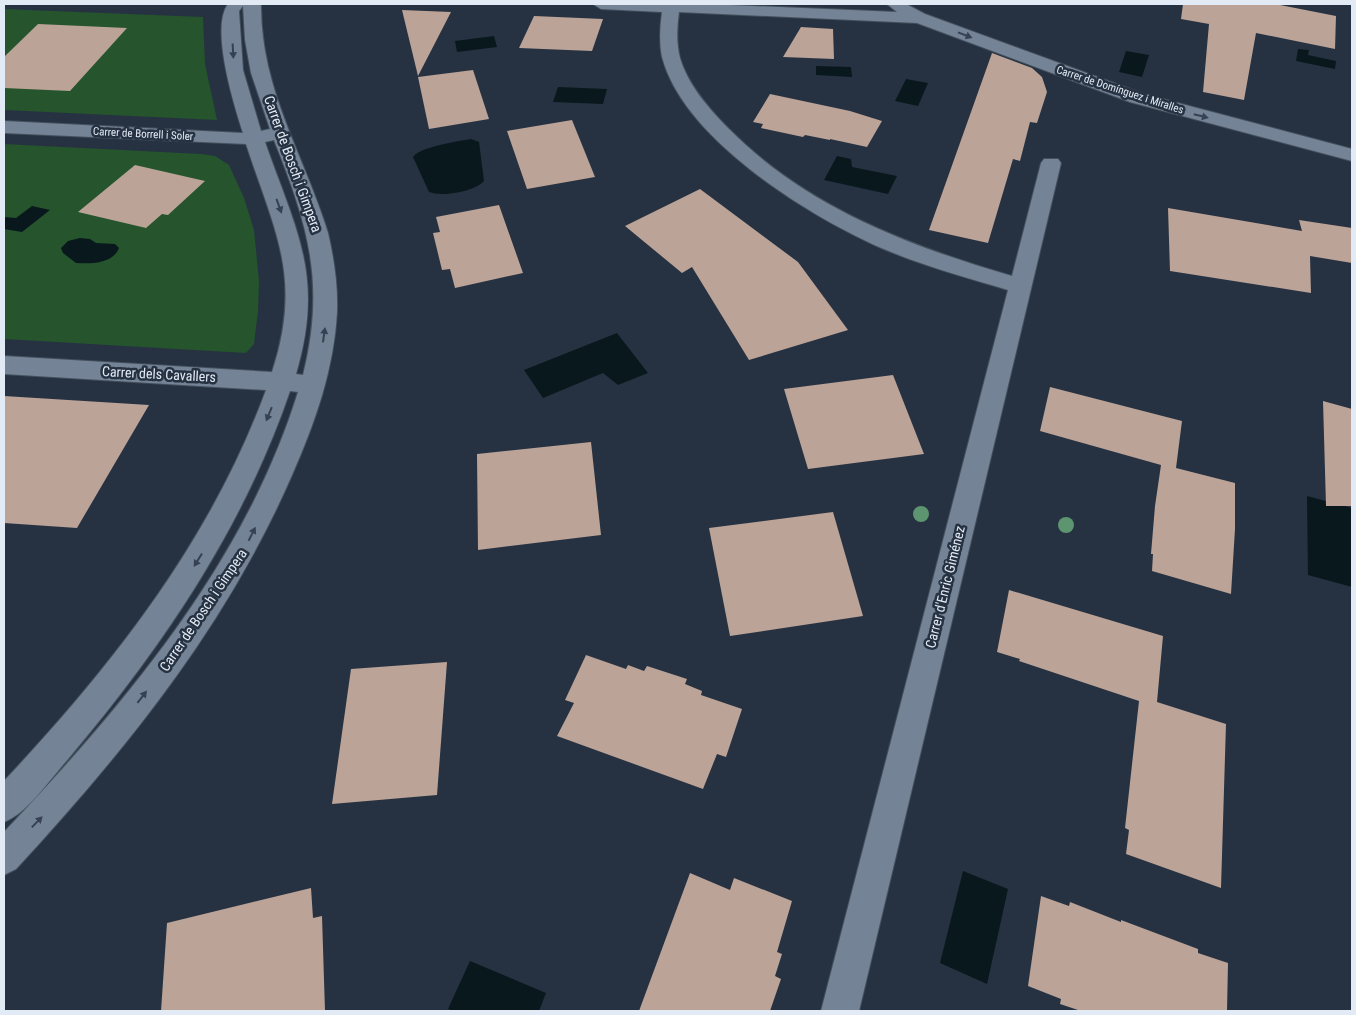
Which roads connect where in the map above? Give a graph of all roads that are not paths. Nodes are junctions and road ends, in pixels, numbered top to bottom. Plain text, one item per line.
1 (236, 4) edge
2 (250, 4) edge
3 (601, 4) edge
4 (895, 4) edge
5 (671, 6) junction
6 (919, 18) junction
7 (4, 127) edge
8 (282, 133) junction
9 (254, 139) junction
10 (1352, 155) edge
11 (1052, 163) dead end
12 (1020, 286) junction
13 (4, 365) edge
14 (283, 382) junction
15 (315, 383) junction
16 (4, 805) edge
17 (4, 857) edge
18 (840, 1011) edge

1 -> 9 street, Carrer de Bosch i Gimpera
2 - 8 street, Carrer de Bosch i Gimpera
3 - 5 street
4 - 6 street, Carrer de Domínguez i Miralles
5 - 6 street
5 - 12 street
6 -> 10 street, Carrer de Domínguez i Miralles
7 - 9 street, Carrer de Borrell i Soler
8 - 9 street, Carrer de Borrell i Soler
15 -> 8 street, Carrer de Bosch i Gimpera
9 -> 14 street, Carrer de Bosch i Gimpera
11 - 12 street, Carrer d'Enric Giménez
12 - 18 street, Carrer d'Enric Giménez
13 - 14 street, Carrer dels Cavallers
14 - 15 street, Carrer dels Cavallers
14 -> 16 street, Carrer de Bosch i Gimpera
17 -> 15 street, Carrer de Bosch i Gimpera

